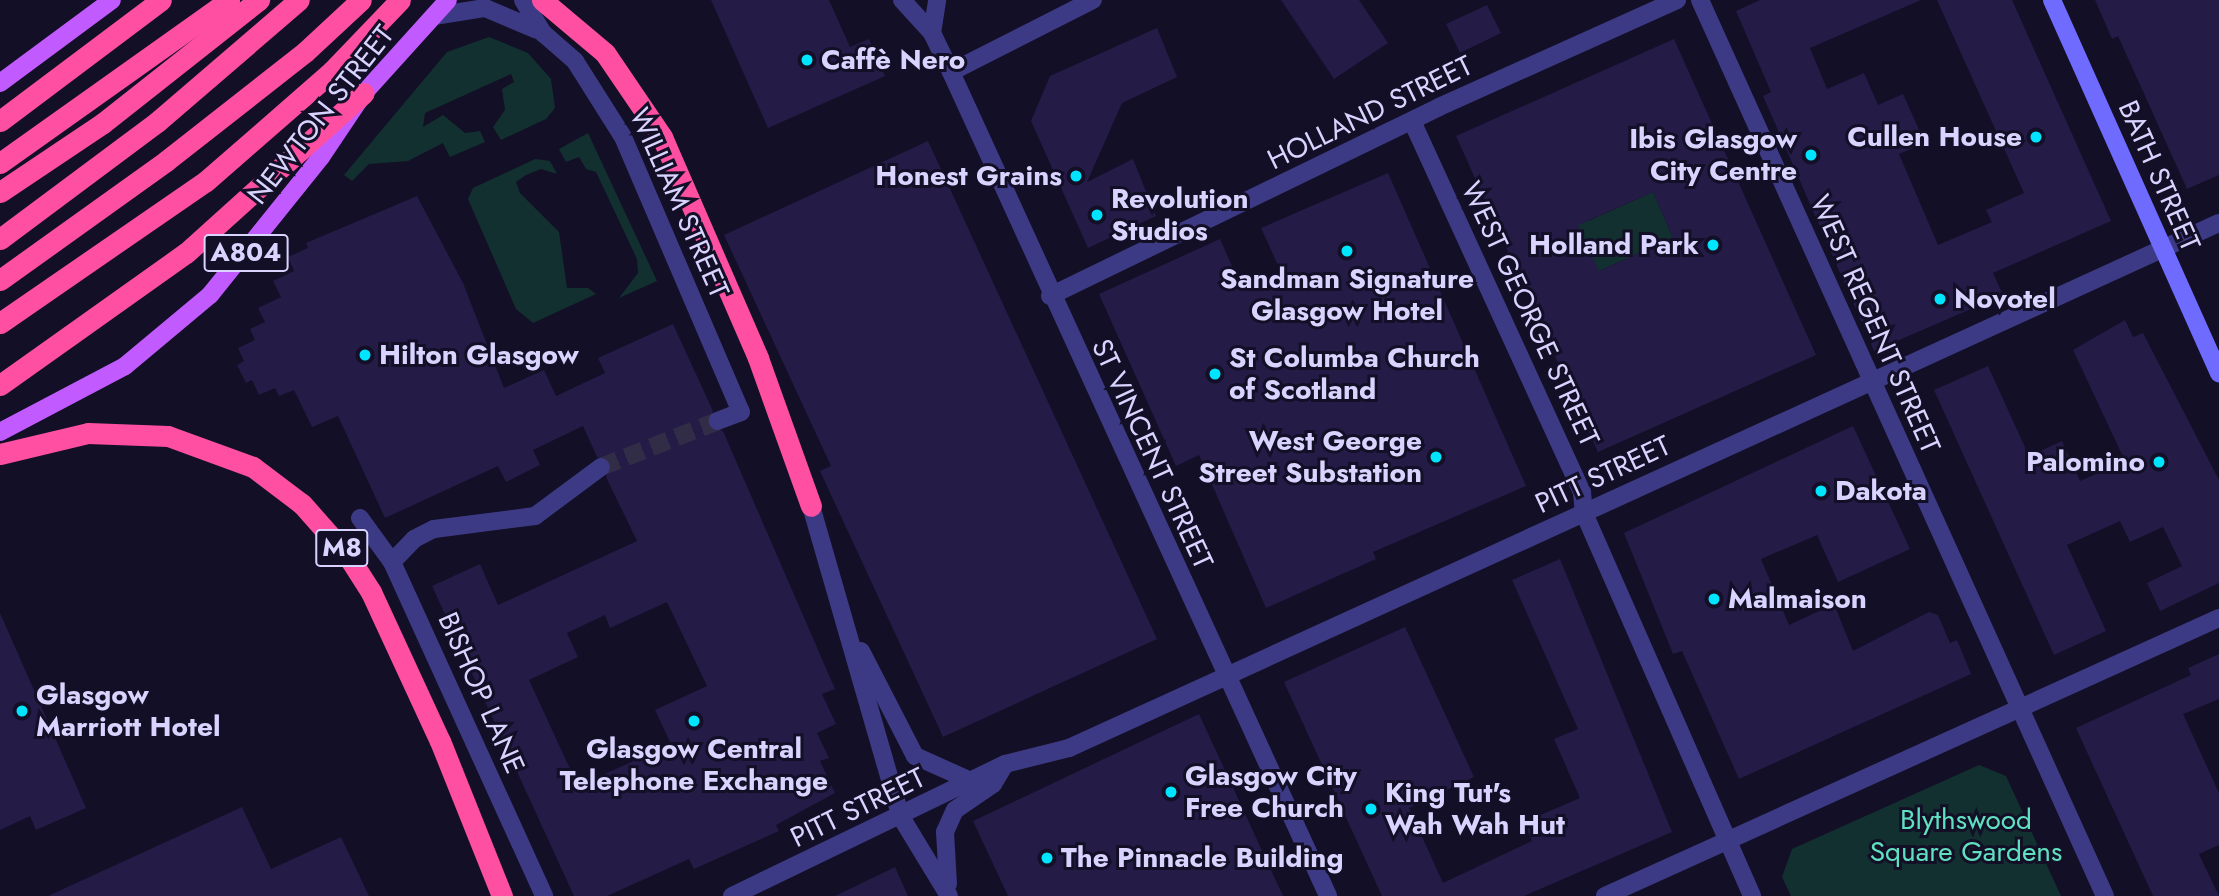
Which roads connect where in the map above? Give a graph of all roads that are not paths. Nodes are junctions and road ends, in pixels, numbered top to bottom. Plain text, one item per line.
1 (112, 0) edge
2 (161, 0) edge
3 (229, 0) edge
4 (260, 0) edge
5 (299, 0) edge
6 (362, 0) edge
7 (400, 0) edge
8 (448, 0) edge
9 (523, 0) edge
10 (542, 0) edge
11 (902, 0) edge
12 (937, 0) edge
13 (1093, 0) edge
14 (1677, 0) edge
15 (1700, 0) edge
16 (2052, 0) edge
17 (435, 16) junction
18 (181, 31) junction
19 (543, 33) junction
20 (932, 33) junction
21 (951, 72) junction
22 (0, 83) edge
23 (364, 93) junction
24 (0, 121) edge
25 (1412, 121) junction
26 (0, 163) edge
27 (0, 170) edge
28 (0, 192) edge
29 (2219, 223) edge
30 (0, 239) edge
31 (2162, 249) junction
32 (0, 280) edge
33 (1050, 296) junction
34 (0, 323) edge
35 (2219, 373) edge
36 (1871, 381) junction
37 (0, 385) edge
38 (718, 421) tunnel mouth
39 (0, 432) edge
40 (0, 454) edge
41 (601, 467) tunnel mouth
42 (811, 506) joint
43 (1584, 513) junction
44 (360, 518) dead end
45 (393, 562) junction
46 (840, 607) junction
47 (2219, 618) edge
48 (1227, 673) junction
49 (2022, 707) junction
50 (1005, 764) junction
51 (971, 781) junction
52 (901, 817) junction
53 (1727, 838) junction
54 (502, 896) edge
55 (544, 896) edge
56 (732, 896) edge
57 (949, 896) edge
58 (1328, 896) edge
59 (1605, 896) edge
60 (1752, 896) edge
61 (2105, 896) edge

1 - 22 main road
2 - 24 highway
3 - 18 highway
4 - 28 highway
5 - 30 highway
6 - 32 highway
7 - 34 highway
8 - 17 main road, NEWTON STREET / A804
9 - 19 street, WILLIAM STREET
10 - 42 highway
11 - 20 street, ST VINCENT STREET
12 - 20 street
13 - 21 street
14 - 25 street, HOLLAND STREET
15 - 36 street, WEST REGENT STREET
16 - 31 street, BATH STREET
17 - 19 street, WILLIAM STREET
17 - 23 main road, NEWTON STREET / A804
18 - 26 highway
18 - 27 highway
19 - 38 street, WILLIAM STREET
20 - 21 street, ST VINCENT STREET
21 - 33 street, ST VINCENT STREET
23 - 37 highway
23 - 39 main road, NEWTON STREET / A804
25 - 33 street, HOLLAND STREET
25 - 43 street, WEST GEORGE STREET
29 - 31 street, PITT STREET
31 - 35 street, BATH STREET
31 - 36 street, PITT STREET
33 - 48 street, ST VINCENT STREET
36 - 43 street, PITT STREET
36 - 49 street, WEST REGENT STREET
40 - 54 highway, M8
41 - 45 street
42 - 46 street
43 - 48 street, PITT STREET
43 - 53 street, WEST GEORGE STREET
44 - 45 street, BISHOP LANE
45 - 55 street, BISHOP LANE
46 - 51 street
46 - 52 street
47 - 49 street
48 - 50 street, PITT STREET
48 - 58 street, ST VINCENT STREET
49 - 53 street
49 - 61 street, WEST REGENT STREET
50 - 51 street, PITT STREET
50 - 57 street, PITT STREET
51 - 52 street, PITT STREET
52 - 56 street, PITT STREET
52 - 57 street
53 - 59 street
53 - 60 street, WEST GEORGE STREET

